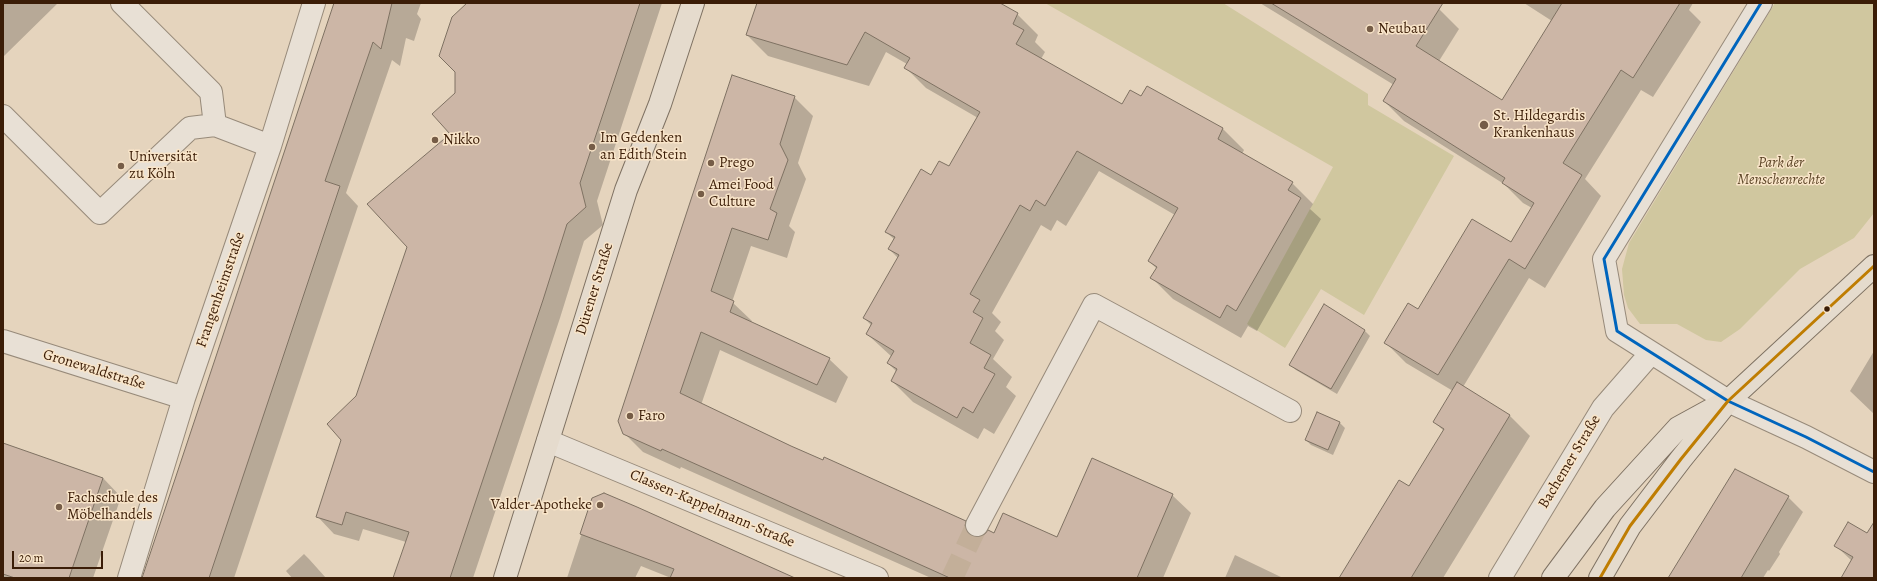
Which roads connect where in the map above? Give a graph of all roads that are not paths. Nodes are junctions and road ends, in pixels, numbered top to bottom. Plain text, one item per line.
1 (122, 3) edge
2 (314, 3) edge
3 (693, 3) edge
4 (1761, 3) edge
5 (3, 116) edge
6 (215, 125) junction
7 (270, 146) junction
8 (1874, 266) edge
9 (3, 341) edge
10 (1651, 353) junction
11 (184, 398) junction
12 (1728, 401) junction
13 (1290, 411) dead end
14 (548, 441) junction
15 (1874, 472) edge
16 (977, 525) tunnel mouth
17 (129, 578) edge
18 (505, 578) edge
19 (876, 578) edge
20 (1500, 578) edge
21 (1553, 578) edge
22 (1600, 578) edge

1 - 6 street
2 - 7 street, Frangenheimstraße
3 - 14 main road, Dürener Straße
4 - 10 street
5 - 6 street
6 - 7 street
7 - 11 street, Frangenheimstraße
8 - 12 main road
9 - 11 street, Gronewaldstraße
10 - 12 street
10 - 20 street, Bachemer Straße
11 - 17 street, Frangenheimstraße
12 - 15 street
12 - 21 main road
12 - 22 main road
13 - 16 street
14 - 18 main road, Dürener Straße
14 - 19 street, Classen-Kappelmann-Straße

